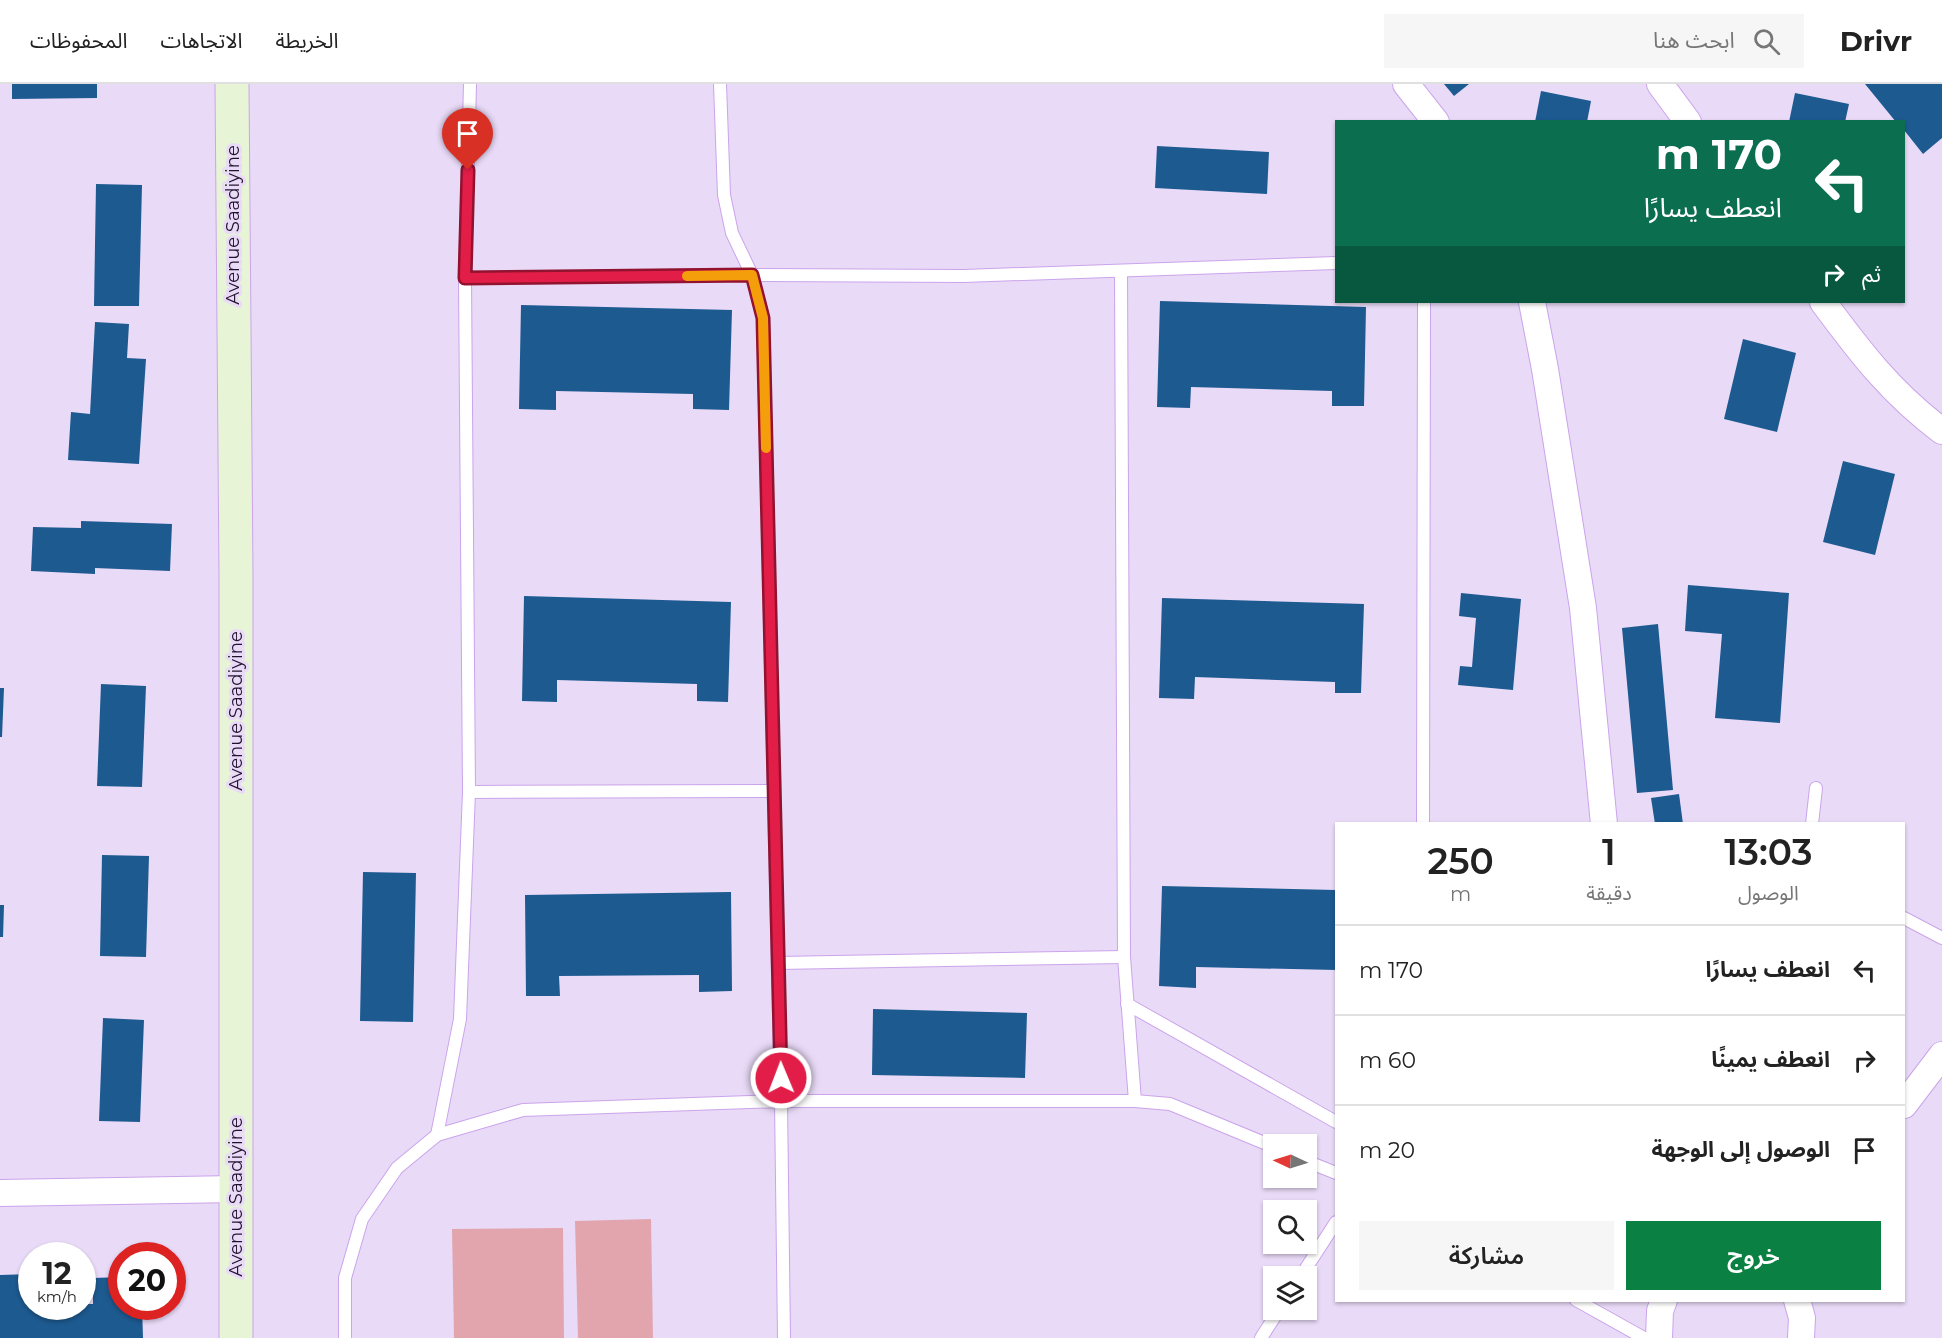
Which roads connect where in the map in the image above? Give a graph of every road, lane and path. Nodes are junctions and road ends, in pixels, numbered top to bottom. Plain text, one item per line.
1 (232, 84) edge
2 (470, 84) edge
3 (720, 84) edge
4 (1406, 84) edge
5 (1660, 84) edge
6 (1434, 120) edge
7 (1687, 120) edge
8 (1335, 263) edge
9 (1121, 270) junction
10 (752, 275) junction
11 (465, 278) junction
12 (1424, 303) edge
13 (1533, 303) edge
14 (1824, 303) edge
15 (1942, 431) edge
16 (1816, 788) dead end
17 (774, 791) junction
18 (469, 792) junction
19 (1423, 822) edge
20 (1604, 822) edge
21 (1812, 822) edge
22 (1905, 919) edge
23 (1942, 938) edge
24 (1124, 957) junction
25 (778, 963) junction
26 (1127, 1004) junction
27 (1942, 1055) edge
28 (781, 1101) junction
29 (1135, 1101) junction
30 (1905, 1104) edge
31 (1335, 1121) edge
32 (437, 1136) junction
33 (1263, 1142) edge
34 (1317, 1165) edge
35 (1335, 1173) edge
36 (236, 1189) junction
37 (0, 1192) edge
38 (1335, 1224) edge
39 (1307, 1266) edge
40 (1580, 1302) edge
41 (1663, 1302) edge
42 (1273, 1320) edge
43 (236, 1338) edge
44 (345, 1338) edge
45 (784, 1338) edge
46 (1261, 1338) edge
47 (1644, 1338) edge
48 (1659, 1338) edge

1 - 36 main road, Avenue Saadiyine
2 - 11 lane
3 - 10 lane
4 - 6 street
5 - 7 street
8 - 9 lane
9 - 10 lane
9 - 24 lane
10 - 11 lane
10 - 17 lane
11 - 18 lane
12 - 19 lane
13 - 20 street
14 - 15 street
16 - 21 lane
17 - 18 lane
17 - 25 lane
18 - 32 lane
22 - 23 lane
24 - 25 lane
24 - 26 lane
25 - 28 lane
26 - 29 lane
26 - 31 lane
27 - 30 street
28 - 29 lane
28 - 32 lane
28 - 45 lane
29 - 33 lane
32 - 44 lane
34 - 35 lane
36 - 37 street
36 - 43 main road, Avenue Saadiyine
38 - 39 lane
40 - 47 lane
41 - 48 street
42 - 46 lane

